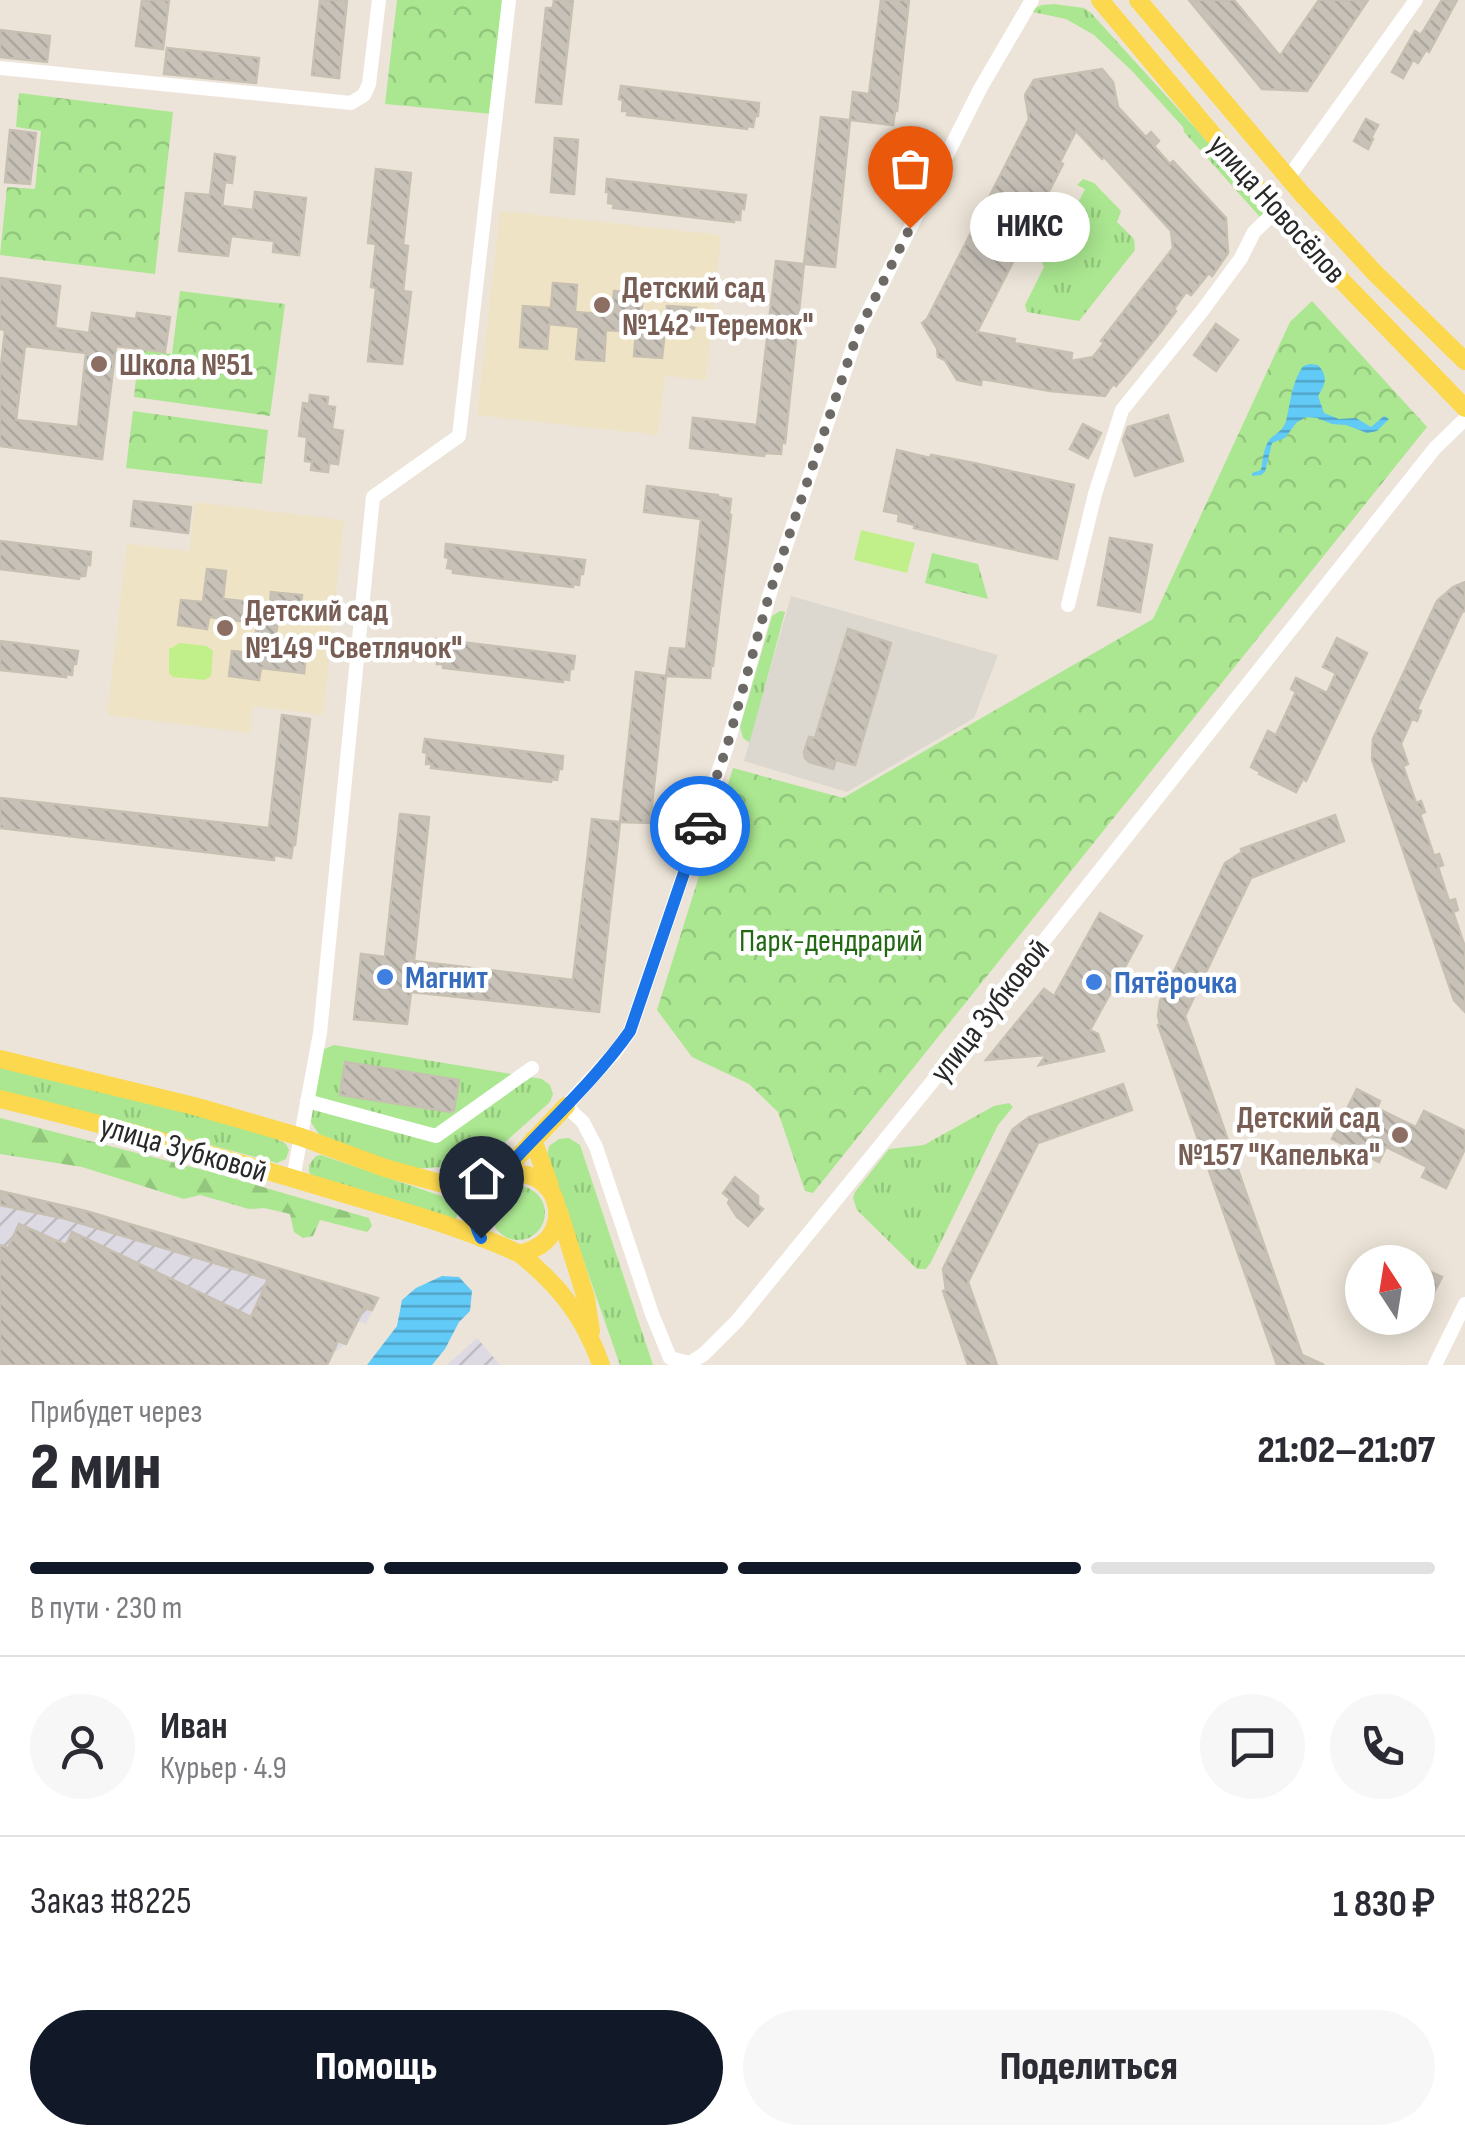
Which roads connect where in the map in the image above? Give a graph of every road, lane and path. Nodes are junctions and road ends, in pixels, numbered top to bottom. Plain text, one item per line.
1 (380, 0) edge
2 (508, 0) edge
3 (1032, 0) edge
4 (1100, 0) edge
5 (1138, 0) edge
6 (1416, 0) edge
7 (0, 68) edge
8 (1288, 178) junction
9 (1276, 211) junction
10 (1465, 362) edge
11 (1465, 408) edge
12 (1465, 418) edge
13 (1068, 605) dead end
14 (0, 1059) edge
15 (532, 1068) dead end
16 (0, 1100) edge
17 (307, 1101) junction
18 (566, 1106) junction
19 (301, 1137) junction
20 (533, 1140) junction
21 (293, 1179) junction
22 (496, 1180) junction
23 (480, 1194) junction
24 (555, 1201) junction
25 (481, 1238) junction
26 (520, 1254) junction
27 (1465, 1304) edge
28 (592, 1337) junction
29 (671, 1362) edge
30 (601, 1365) edge
31 (1435, 1365) edge

1 - 7 street
2 - 17 street
3 - 18 street
4 - 9 main road, улица Новосёлов
5 - 8 main road, улица Новосёлов
6 - 8 street
8 - 10 main road, улица Новосёлов
9 - 11 main road, улица Новосёлов
9 - 13 street
12 - 29 street, улица Зубковой
14 - 19 main road, улица Зубковой
15 - 17 street
16 - 21 main road, улица Зубковой
17 - 19 street
18 - 20 main road
18 - 29 street, улица Зубковой
19 - 21 street
19 - 23 main road, улица Зубковой
20 - 22 main road
20 - 24 main road
21 - 25 main road, улица Зубковой
22 - 23 main road
22 - 24 main road
23 - 25 main road
24 - 26 main road
24 - 28 main road
25 - 26 main road, улица Зубковой
26 - 28 main road, улица Зубковой
27 - 31 street
28 - 30 main road, улица Зубковой

